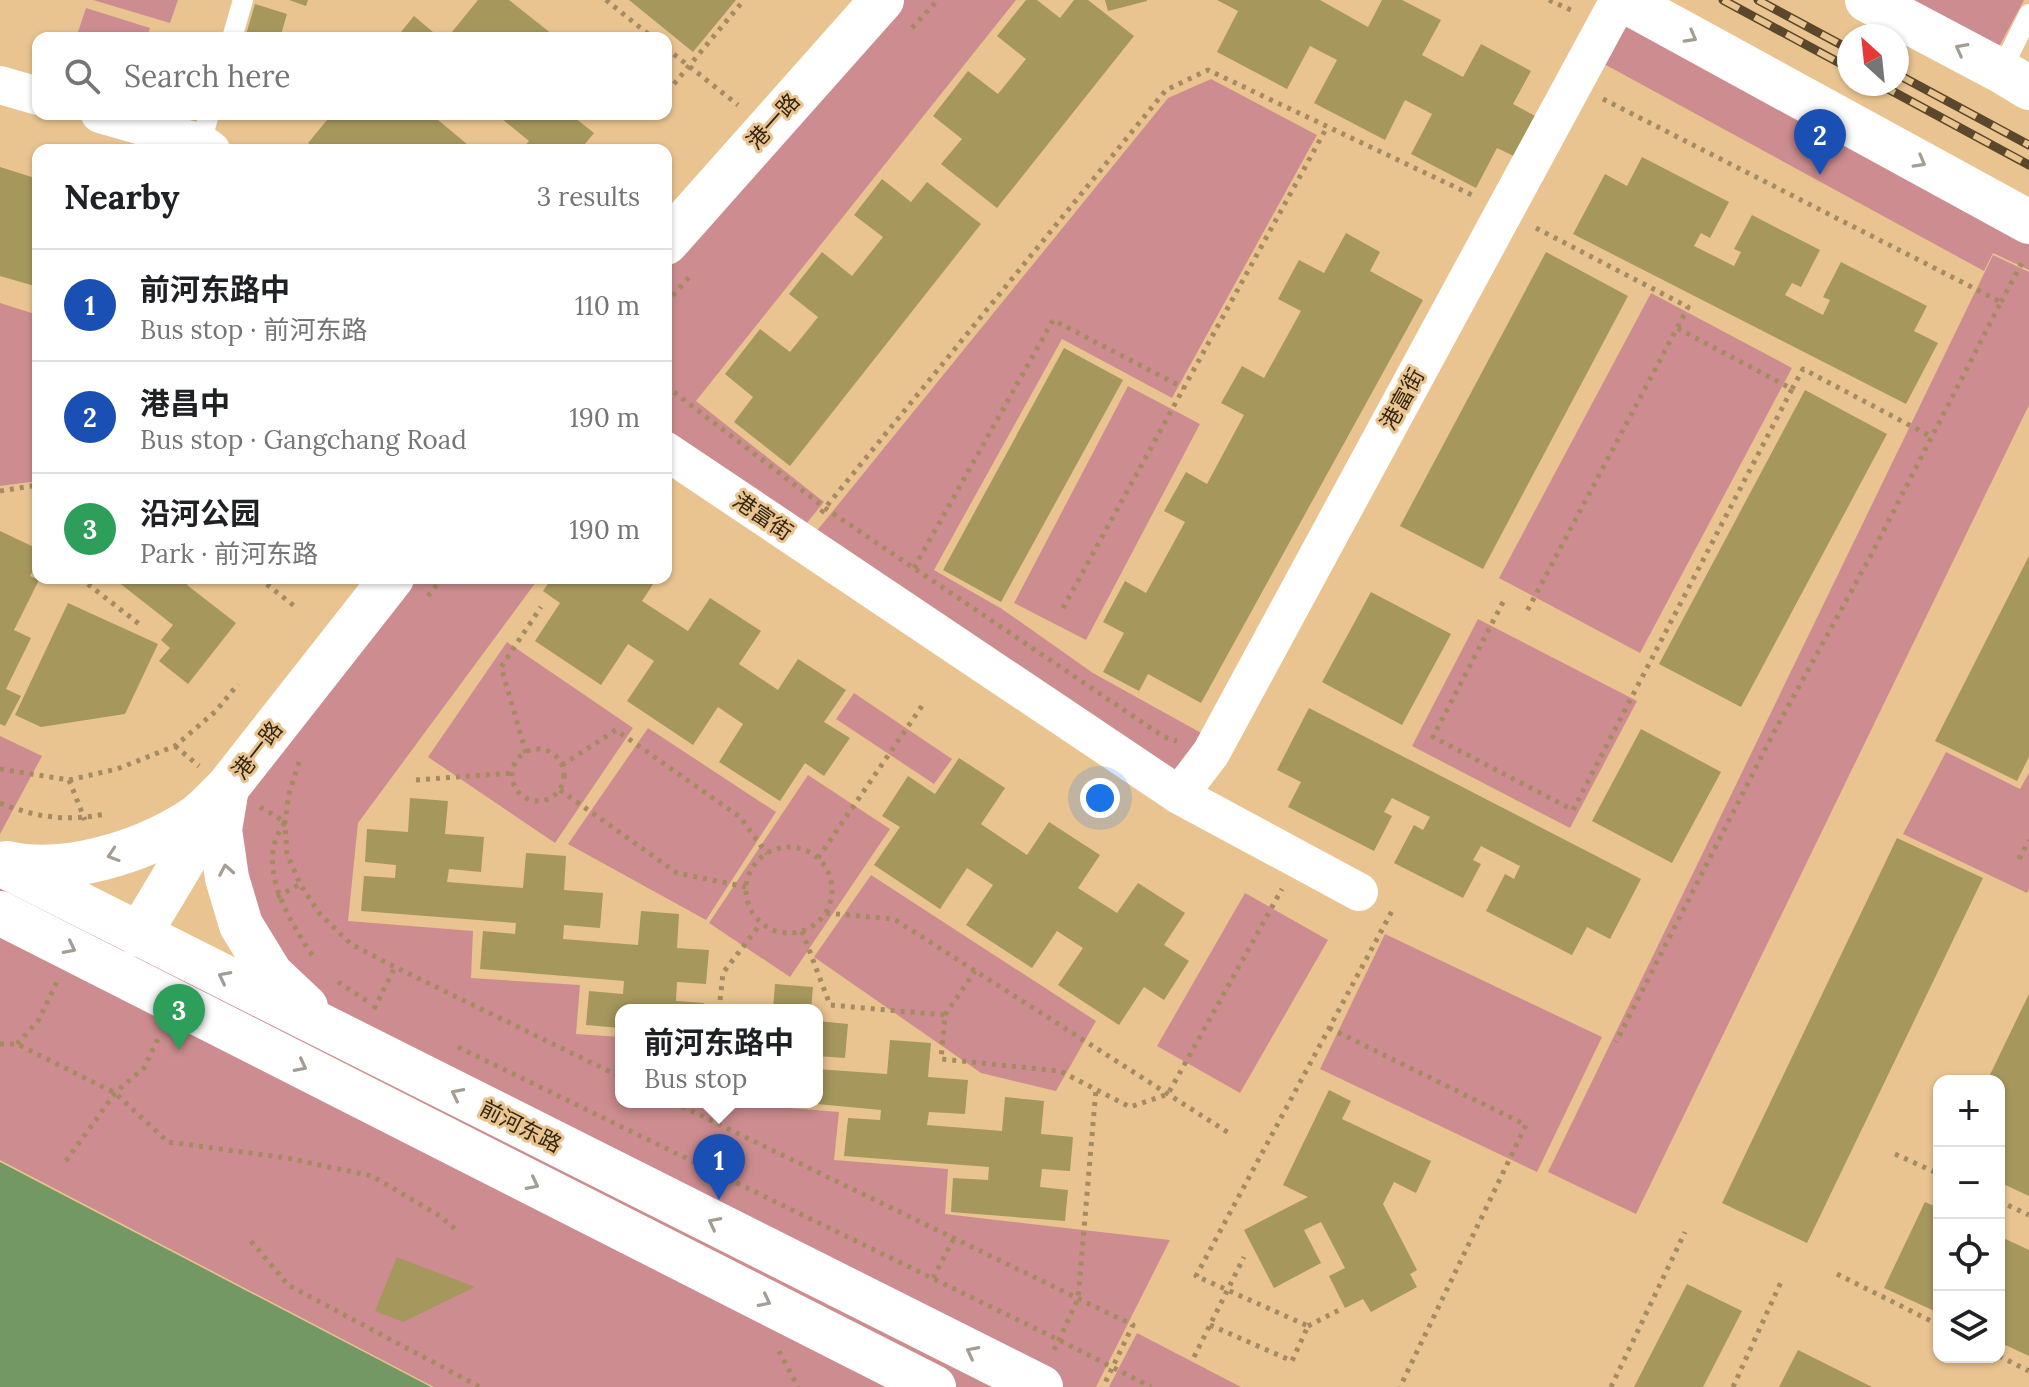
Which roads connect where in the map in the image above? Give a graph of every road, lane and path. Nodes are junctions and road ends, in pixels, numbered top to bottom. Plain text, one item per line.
1 (243, 0) edge
2 (606, 0) edge
3 (744, 0) edge
4 (882, 0) edge
5 (1621, 0) edge
6 (1867, 0) edge
7 (2029, 14) edge
8 (234, 32) edge
9 (646, 32) edge
10 (672, 53) edge
11 (688, 66) junction
12 (2015, 79) edge
13 (674, 84) dead end
14 (1574, 84) junction
15 (0, 85) edge
16 (32, 94) edge
17 (744, 111) dead end
18 (129, 120) edge
19 (1327, 127) junction
20 (207, 136) edge
21 (1505, 211) junction
22 (672, 236) edge
23 (2026, 240) edge
24 (2001, 302) junction
25 (1677, 328) junction
26 (1184, 388) junction
27 (1792, 389) junction
28 (672, 391) edge
29 (1932, 437) junction
30 (672, 455) edge
31 (32, 486) edge
32 (0, 491) edge
33 (825, 508) junction
34 (799, 540) junction
35 (914, 568) junction
36 (88, 584) edge
37 (267, 584) edge
38 (407, 590) edge
39 (1503, 602) dead end
40 (541, 607) dead end
41 (1063, 608) dead end
42 (298, 609) dead end
43 (1526, 613) dead end
44 (143, 627) dead end
45 (238, 684) dead end
46 (924, 703) dead end
47 (526, 753) junction
48 (1211, 753) junction
49 (299, 762) dead end
50 (562, 765) junction
51 (0, 770) edge
52 (209, 773) junction
53 (512, 773) junction
54 (416, 780) dead end
55 (560, 790) junction
56 (1179, 795) junction
57 (0, 803) edge
58 (111, 813) dead end
59 (285, 822) junction
60 (2029, 840) edge
61 (767, 854) junction
62 (818, 858) junction
63 (1298, 859) junction
64 (2019, 859) dead end
65 (0, 863) edge
66 (746, 887) junction
67 (1359, 892) dead end
68 (1393, 910) dead end
69 (0, 913) edge
70 (826, 913) junction
71 (761, 923) junction
72 (802, 931) junction
73 (139, 935) junction
74 (316, 961) dead end
75 (975, 971) junction
76 (327, 972) dead end
77 (58, 981) dead end
78 (720, 1004) edge
79 (945, 1015) junction
80 (1329, 1028) junction
81 (160, 1033) dead end
82 (382, 1033) junction
83 (445, 1041) dead end
84 (1616, 1042) dead end
85 (0, 1044) edge
86 (17, 1044) junction
87 (615, 1074) edge
88 (1096, 1089) junction
89 (115, 1093) junction
90 (1168, 1094) junction
91 (685, 1108) edge
92 (1232, 1135) dead end
93 (1895, 1154) dead end
94 (66, 1161) dead end
95 (1933, 1171) edge
96 (2005, 1204) edge
97 (2029, 1215) edge
98 (455, 1229) dead end
99 (1685, 1232) dead end
100 (954, 1238) junction
101 (251, 1241) dead end
102 (1244, 1257) dead end
103 (1837, 1274) dead end
104 (933, 1278) junction
105 (1781, 1282) dead end
106 (1227, 1290) junction
107 (1078, 1299) junction
108 (1339, 1310) dead end
109 (1933, 1322) edge
110 (1210, 1325) junction
111 (1308, 1326) junction
112 (1059, 1340) junction
113 (1194, 1357) dead end
114 (2005, 1359) edge
115 (1113, 1367) junction
116 (2029, 1371) edge
117 (1039, 1386) edge
118 (480, 1387) edge
119 (934, 1387) edge
120 (1103, 1387) edge
121 (1151, 1387) edge
122 (1400, 1387) edge
123 (1611, 1387) edge
124 (1733, 1387) edge

1 - 8 lane
2 - 9 path
3 - 11 path
4 - 22 main road, 港一路
5 - 14 street, 港富街
5 -> 23 main road
12 -> 6 main road
7 - 12 lane
10 - 11 path
11 - 13 path
11 - 17 path
14 - 21 street, 港富街
14 - 24 path
15 - 16 street
18 - 20 street
19 - 21 path
19 - 26 path
19 - 33 path
21 - 25 path
21 - 48 street, 港富街
23 - 24 path
24 - 29 path
25 - 27 path
25 - 43 path
26 - 35 path
26 - 41 path
27 - 29 path
27 - 39 path
28 - 33 path
29 - 84 path
30 - 34 street, 港富街
31 - 32 path
33 - 34 path
33 - 35 path
34 - 56 street, 港富街
35 - 48 path
36 - 44 path
37 - 42 path
38 - 52 main road, 港一路
40 - 47 path
45 - 51 path
46 - 62 path
47 - 50 path
47 - 53 path
48 - 56 street, 港富街
49 - 59 path
50 - 55 path
50 - 61 path
52 -> 65 main road
52 - 73 main road, 港一路
82 -> 52 main road
53 - 54 path
53 - 55 path
55 - 66 path
56 - 63 street, 港富街
57 - 58 path
59 - 74 path
59 - 87 path
60 - 64 path
61 - 62 path
61 - 66 path
62 - 70 path
63 - 67 street, 港富街
63 - 90 path
65 - 73 main road, 前河东路
66 - 71 path
68 - 80 path
69 -> 119 main road, 前河东路
70 - 72 path
70 - 75 path
71 - 72 path
71 - 78 path
72 - 79 path
82 -> 73 main road, 前河东路
75 - 79 path
75 - 90 path
76 - 82 path
77 - 86 path
79 - 88 path
80 - 106 path
80 - 122 path
81 - 89 path
117 -> 82 main road, 前河东路
83 - 104 path
85 - 86 path
86 - 89 path
88 - 90 path
88 - 107 path
89 - 94 path
89 - 98 path
90 - 92 path
91 - 100 path
93 - 95 path
96 - 97 path
99 - 123 path
100 - 104 path
100 - 107 path
101 - 118 path
102 - 106 path
103 - 109 path
104 - 112 path
105 - 124 path
106 - 110 path
106 - 111 path
107 - 112 path
107 - 115 path
108 - 111 path
110 - 111 path
110 - 113 path
112 - 115 path
112 - 117 path
114 - 116 path
115 - 120 path
115 - 121 path

